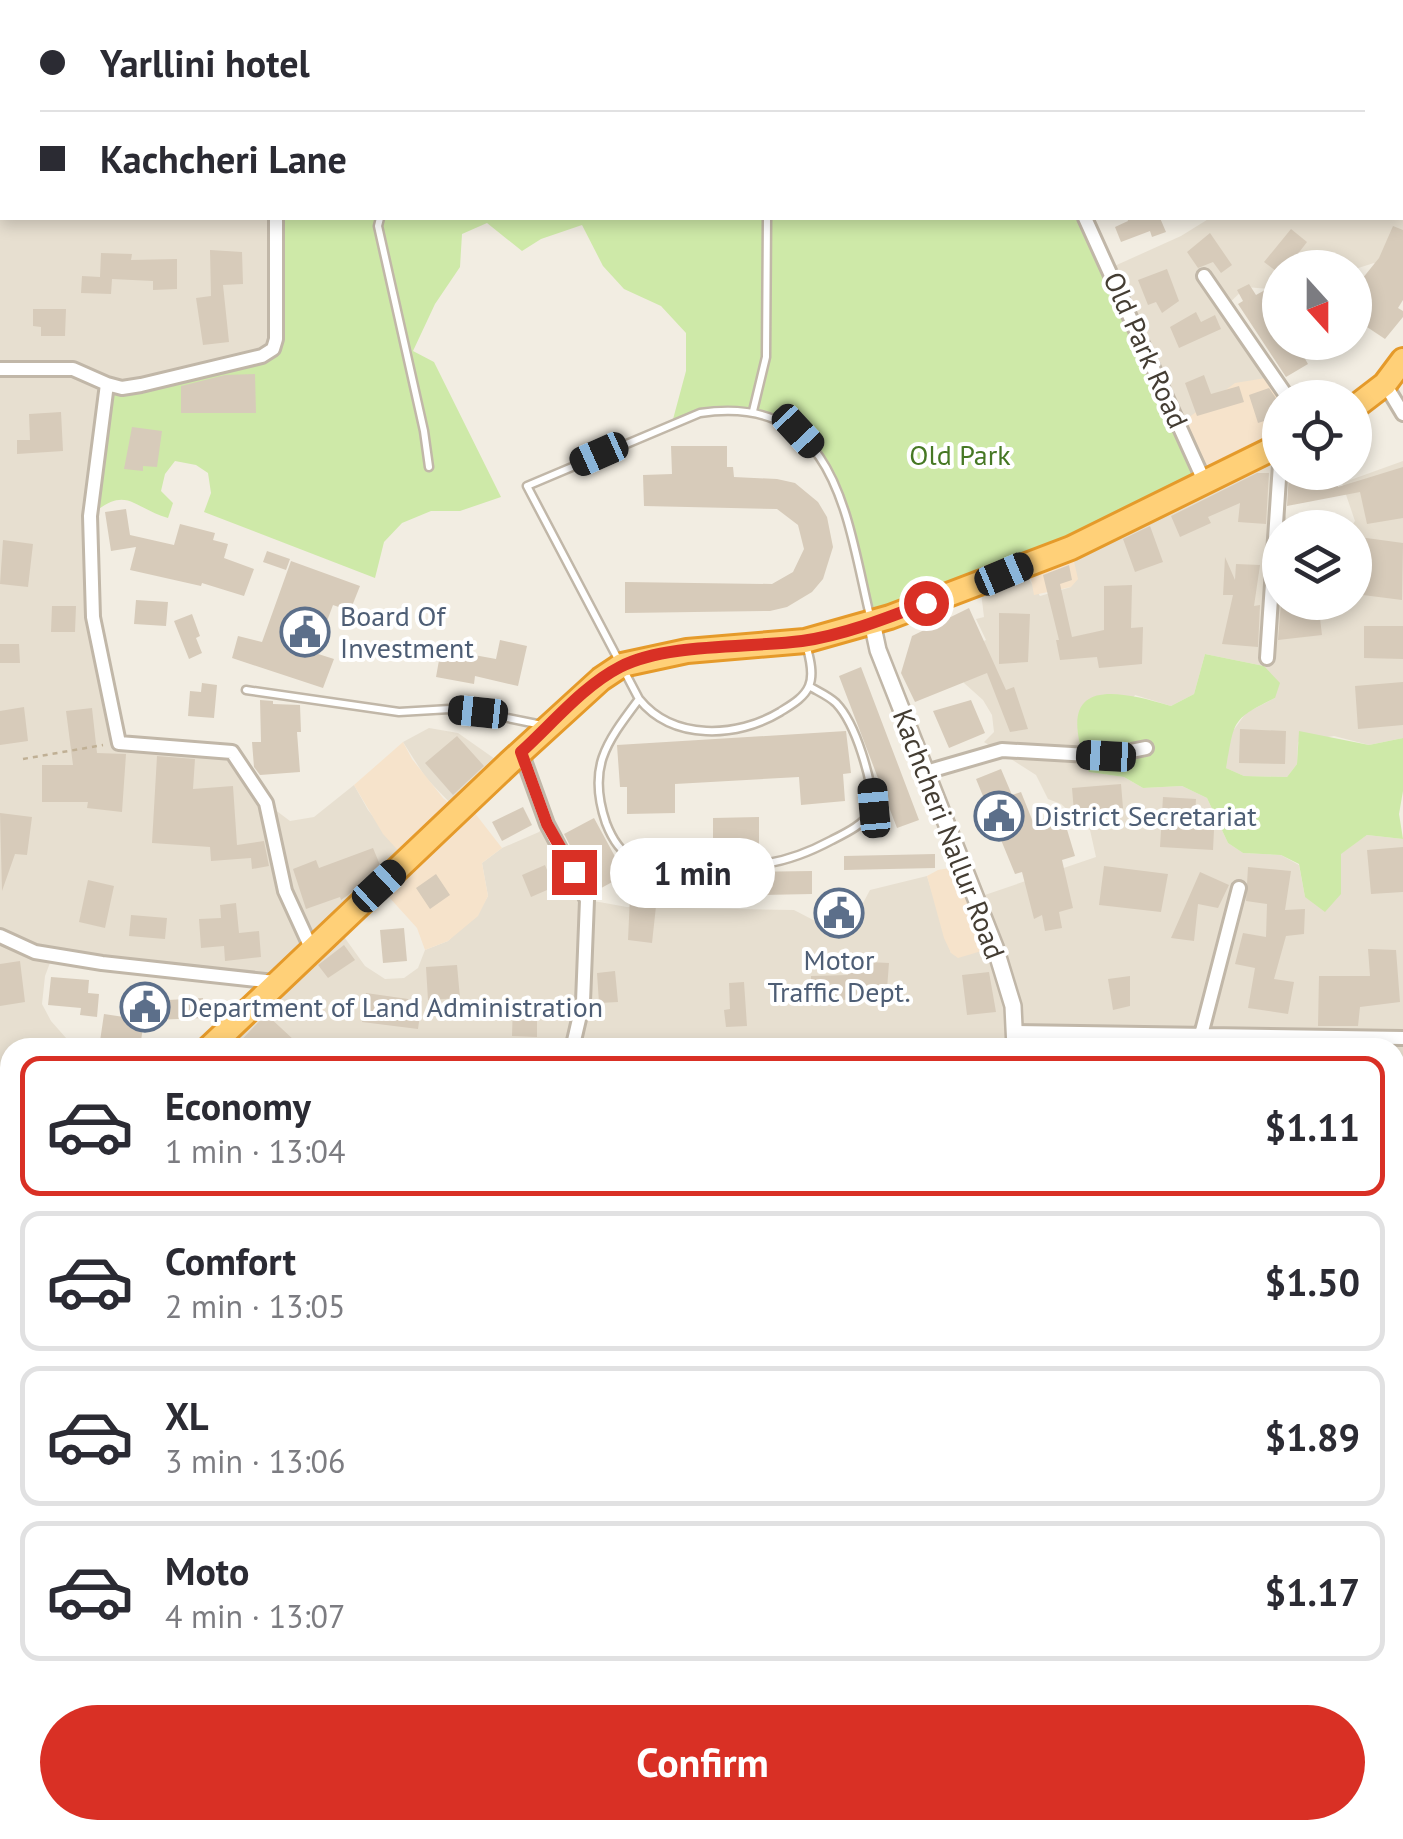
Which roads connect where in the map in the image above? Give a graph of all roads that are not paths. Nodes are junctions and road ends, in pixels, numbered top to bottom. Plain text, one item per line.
1 (276, 220) edge
2 (380, 220) edge
3 (767, 220) edge
4 (1087, 220) edge
5 (1204, 276) dead end
6 (1403, 360) edge
7 (0, 369) edge
8 (1276, 380) edge
9 (107, 384) junction
10 (1386, 384) junction
11 (1372, 394) edge
12 (753, 411) junction
13 (1403, 414) edge
14 (1262, 454) edge
15 (429, 467) dead end
16 (1205, 483) junction
17 (1278, 490) edge
18 (872, 622) junction
19 (806, 640) junction
20 (1267, 658) dead end
21 (622, 666) junction
22 (809, 686) junction
23 (246, 690) dead end
24 (639, 698) junction
25 (549, 727) junction
26 (1146, 748) dead end
27 (521, 752) junction
28 (926, 772) junction
29 (1239, 888) dead end
30 (0, 936) edge
31 (312, 950) junction
32 (276, 982) junction
33 (1200, 1035) junction
34 (219, 1038) edge
35 (575, 1038) edge
36 (1016, 1038) edge
37 (1090, 1038) edge
38 (1215, 1038) edge

1 - 9 street
2 - 15 lane
3 - 12 lane
4 - 16 street, Old Park Road
5 - 8 street
6 - 10 highway
7 - 9 street
9 - 31 street
10 - 11 highway
10 - 13 street
12 - 18 lane
12 - 21 lane
14 - 16 highway
16 - 18 highway
17 - 20 street
18 - 19 highway
18 - 28 street, Kachcheri Nallur Road
19 - 21 highway
19 - 22 lane
21 - 24 lane
21 - 25 highway
22 - 24 lane
22 - 24 lane
23 - 25 lane
25 - 27 highway
26 - 28 street
27 - 31 highway
27 - 35 street
28 - 36 street, Kachcheri Nallur Road
29 - 33 street
30 - 32 street
31 - 32 highway
32 - 34 highway
33 - 37 street
33 - 38 street

